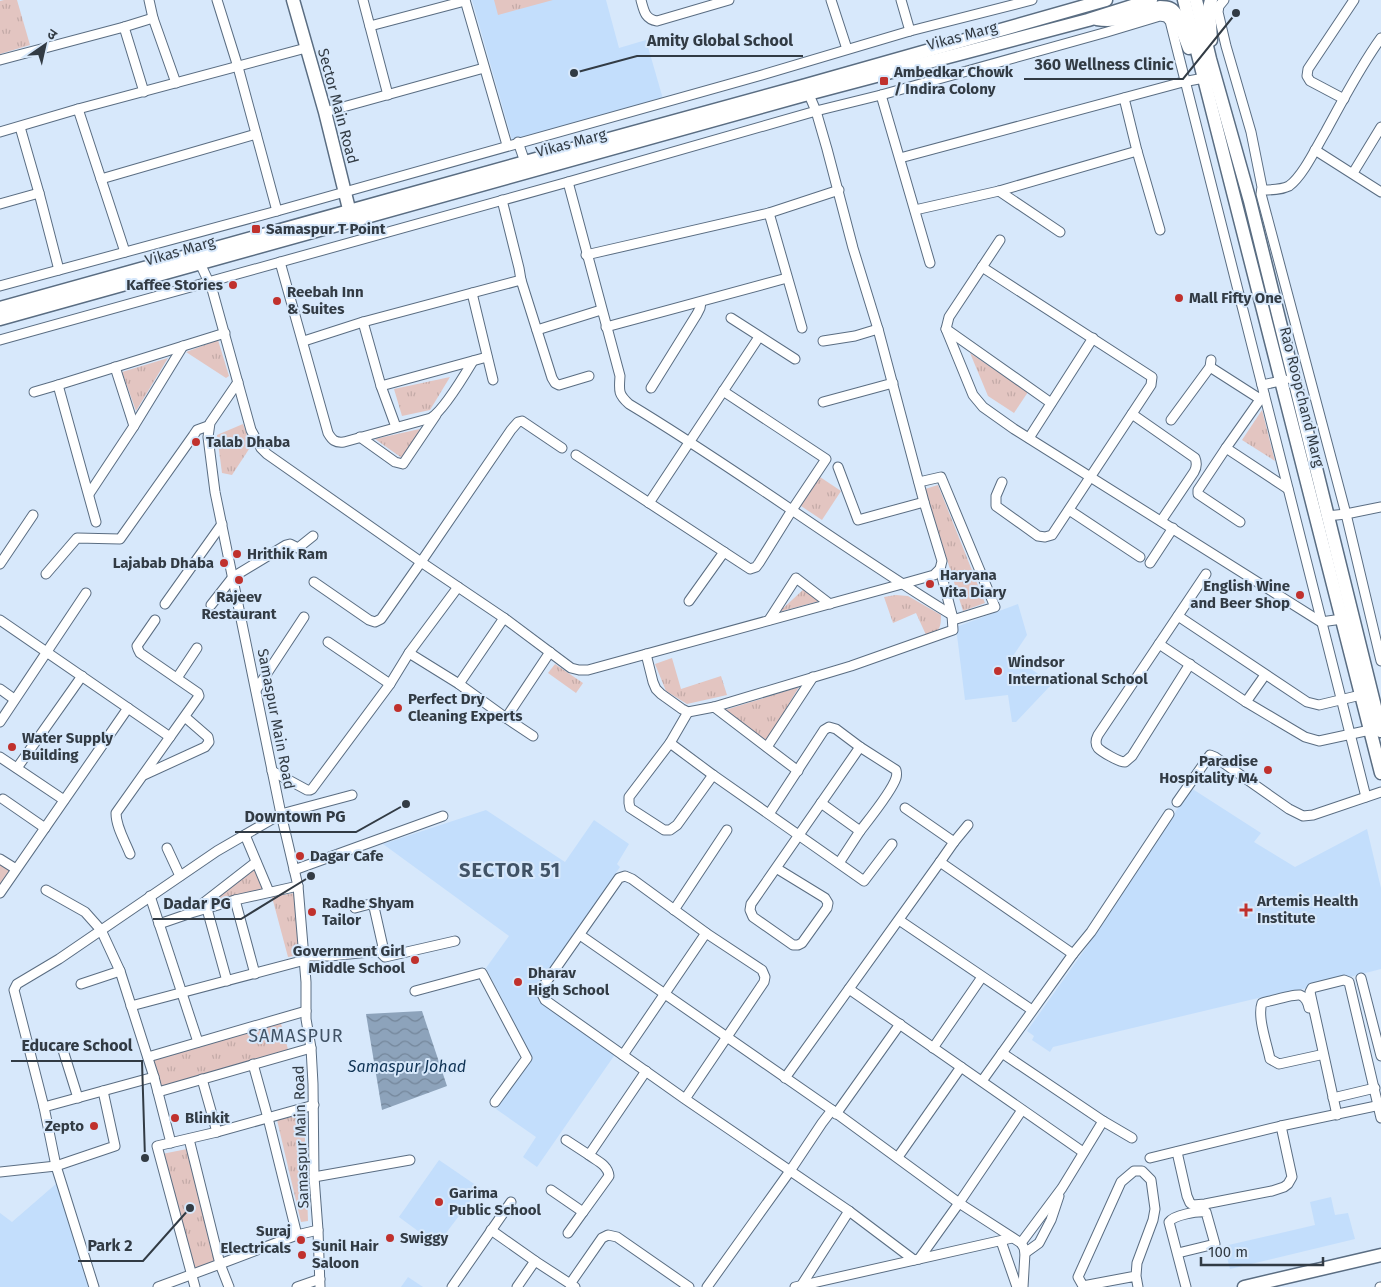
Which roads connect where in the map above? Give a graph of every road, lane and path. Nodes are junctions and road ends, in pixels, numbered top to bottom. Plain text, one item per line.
1 (149, 0) edge
2 (217, 0) edge
3 (293, 0) edge
4 (363, 0) edge
5 (465, 0) edge
6 (641, 0) edge
7 (729, 0) edge
8 (831, 0) edge
9 (901, 0) edge
10 (1032, 0) edge
11 (1086, 0) edge
12 (1106, 0) edge
13 (1151, 0) edge
14 (1184, 0) edge
15 (1196, 0) edge
16 (1211, 0) edge
17 (1224, 0) edge
18 (1354, 0) edge
19 (713, 2) edge
20 (1076, 8) junction
21 (153, 18) junction
22 (1090, 19) junction
23 (370, 26) junction
24 (124, 27) junction
25 (910, 31) junction
26 (1094, 36) junction
27 (1380, 42) edge
28 (306, 48) junction
29 (847, 49) junction
30 (0, 60) edge
31 (238, 68) junction
32 (484, 68) junction
33 (1205, 68) junction
34 (1185, 81) junction
35 (176, 83) junction
36 (807, 90) junction
37 (144, 92) junction
38 (388, 95) junction
39 (881, 95) junction
40 (1124, 98) junction
41 (1344, 99) junction
42 (78, 109) junction
43 (816, 111) junction
44 (325, 112) junction
45 (20, 126) junction
46 (1381, 128) edge
47 (0, 132) edge
48 (256, 134) junction
49 (518, 142) junction
50 (507, 145) junction
51 (1315, 150) junction
52 (1137, 151) junction
53 (900, 158) junction
54 (525, 162) junction
55 (1353, 173) junction
56 (101, 179) junction
57 (568, 182) junction
58 (839, 190) junction
59 (999, 191) junction
60 (344, 192) junction
61 (1262, 192) junction
62 (1381, 192) edge
63 (39, 193) junction
64 (502, 200) junction
65 (1250, 201) junction
66 (0, 204) edge
67 (915, 210) junction
68 (277, 211) junction
69 (769, 213) junction
70 (350, 216) junction
71 (1160, 230) dead end
72 (1060, 232) dead end
73 (1000, 240) dead end
74 (125, 252) junction
75 (586, 255) junction
76 (198, 258) junction
77 (280, 262) junction
78 (930, 263) dead end
79 (982, 266) junction
80 (59, 270) junction
81 (787, 278) junction
82 (521, 280) junction
83 (208, 282) junction
84 (0, 286) edge
85 (472, 293) junction
86 (701, 302) junction
87 (0, 308) edge
88 (601, 310) junction
89 (731, 318) dead end
90 (0, 319) edge
91 (363, 322) junction
92 (606, 327) junction
93 (802, 328) dead end
94 (878, 329) junction
95 (946, 329) junction
96 (537, 330) junction
97 (225, 333) junction
98 (759, 337) junction
99 (1093, 338) junction
100 (0, 340) edge
101 (304, 341) junction
102 (823, 341) dead end
103 (183, 346) junction
104 (487, 358) junction
105 (795, 359) dead end
106 (473, 361) junction
107 (115, 367) junction
108 (589, 376) dead end
109 (493, 380) dead end
110 (1287, 380) junction
111 (238, 382) junction
112 (893, 383) junction
113 (58, 385) junction
114 (381, 386) junction
115 (651, 388) dead end
116 (723, 391) junction
117 (34, 392) dead end
118 (1262, 393) junction
119 (823, 402) dead end
120 (1051, 403) junction
121 (1132, 414) junction
122 (436, 415) junction
123 (1171, 420) dead end
124 (134, 426) junction
125 (208, 426) junction
126 (396, 427) junction
127 (360, 436) junction
128 (1029, 438) junction
129 (690, 441) junction
130 (562, 448) dead end
131 (1226, 448) junction
132 (576, 455) dead end
133 (838, 467) dead end
134 (1091, 477) junction
135 (919, 482) junction
136 (1002, 482) dead end
137 (1288, 489) junction
138 (89, 494) junction
139 (924, 502) junction
140 (648, 503) junction
141 (1381, 507) edge
142 (792, 510) junction
143 (1069, 510) junction
144 (1346, 514) junction
145 (33, 515) dead end
146 (1327, 516) junction
147 (1161, 521) junction
148 (96, 522) dead end
149 (1240, 522) dead end
150 (222, 524) junction
151 (1173, 528) junction
152 (313, 536) dead end
153 (724, 552) junction
154 (1140, 557) dead end
155 (421, 562) junction
156 (1150, 563) dead end
157 (0, 564) edge
158 (940, 569) junction
159 (46, 574) dead end
160 (1206, 574) dead end
161 (233, 577) junction
162 (314, 582) dead end
163 (902, 584) junction
164 (458, 587) junction
165 (86, 593) dead end
166 (689, 601) dead end
167 (165, 604) dead end
168 (830, 604) junction
169 (211, 605) dead end
170 (1178, 616) junction
171 (304, 617) dead end
172 (504, 618) junction
173 (952, 618) junction
174 (1342, 619) junction
175 (0, 620) edge
176 (155, 620) dead end
177 (769, 620) junction
178 (1321, 622) junction
179 (328, 642) dead end
180 (1159, 644) junction
181 (1379, 644) edge
182 (197, 648) dead end
183 (46, 652) junction
184 (550, 652) junction
185 (409, 653) junction
186 (646, 654) junction
187 (1381, 661) edge
188 (1190, 664) junction
189 (1265, 675) junction
190 (82, 676) junction
191 (813, 677) junction
192 (177, 678) junction
193 (390, 684) junction
194 (459, 684) junction
195 (0, 689) edge
196 (256, 690) junction
197 (1366, 694) junction
198 (14, 699) junction
199 (1342, 700) junction
200 (1246, 702) junction
201 (714, 707) junction
202 (128, 708) junction
203 (688, 712) junction
204 (185, 717) junction
205 (506, 718) junction
206 (0, 722) edge
207 (1376, 730) edge
208 (1350, 734) junction
209 (533, 736) dead end
210 (170, 737) junction
211 (670, 742) junction
212 (767, 747) junction
213 (860, 747) junction
214 (0, 757) edge
215 (17, 768) junction
216 (272, 771) junction
217 (798, 771) junction
218 (1381, 773) edge
219 (713, 775) junction
220 (142, 776) junction
221 (1381, 792) edge
222 (352, 795) dead end
223 (1366, 797) junction
224 (3, 800) dead end
225 (64, 800) junction
226 (1177, 802) dead end
227 (822, 803) junction
228 (905, 808) dead end
229 (280, 814) junction
230 (769, 814) junction
231 (1169, 814) dead end
232 (443, 816) dead end
233 (968, 825) dead end
234 (45, 828) junction
235 (728, 830) dead end
236 (860, 831) junction
237 (244, 835) junction
238 (799, 836) junction
239 (954, 842) junction
240 (892, 844) dead end
241 (167, 848) dead end
242 (130, 854) dead end
243 (0, 859) edge
244 (256, 862) junction
245 (940, 862) junction
246 (839, 863) junction
247 (776, 868) junction
248 (16, 869) junction
249 (294, 870) junction
250 (180, 876) junction
251 (298, 886) junction
252 (46, 890) dead end
253 (269, 892) junction
254 (0, 893) edge
255 (150, 896) junction
256 (235, 900) junction
257 (355, 908) dead end
258 (207, 909) junction
259 (674, 910) junction
260 (191, 913) junction
261 (899, 920) junction
262 (159, 924) junction
263 (101, 930) junction
264 (706, 933) junction
265 (580, 935) junction
266 (455, 941) dead end
267 (379, 951) junction
268 (1073, 954) junction
269 (304, 958) junction
270 (120, 971) junction
271 (255, 974) junction
272 (982, 977) junction
273 (1360, 978) dead end
274 (227, 981) junction
275 (81, 984) dead end
276 (849, 989) junction
277 (415, 991) dead end
278 (181, 992) junction
279 (665, 994) junction
280 (131, 1006) junction
281 (1032, 1010) junction
282 (306, 1012) junction
283 (900, 1024) junction
284 (727, 1037) junction
285 (198, 1042) junction
286 (62, 1047) dead end
287 (311, 1048) junction
288 (933, 1048) junction
289 (1002, 1053) junction
290 (624, 1055) junction
291 (1320, 1055) junction
292 (1381, 1056) edge
293 (148, 1057) junction
294 (253, 1064) junction
295 (961, 1067) junction
296 (646, 1071) junction
297 (154, 1077) junction
298 (785, 1078) junction
299 (202, 1079) junction
300 (982, 1081) junction
301 (1374, 1088) junction
302 (103, 1091) junction
303 (158, 1092) junction
304 (78, 1098) junction
305 (1334, 1098) junction
306 (685, 1099) junction
307 (495, 1102) dead end
308 (1380, 1105) edge
309 (314, 1106) junction
310 (44, 1107) junction
311 (1022, 1110) junction
312 (834, 1112) junction
313 (1335, 1115) junction
314 (268, 1118) junction
315 (1381, 1118) edge
316 (1103, 1121) junction
317 (1280, 1126) junction
318 (217, 1132) junction
319 (1132, 1138) dead end
320 (188, 1139) junction
321 (566, 1140) dead end
322 (171, 1143) junction
323 (1084, 1152) junction
324 (1176, 1152) junction
325 (589, 1155) junction
326 (898, 1157) junction
327 (1150, 1158) dead end
328 (410, 1160) dead end
329 (56, 1166) junction
330 (790, 1171) junction
331 (0, 1172) edge
332 (314, 1177) junction
333 (1062, 1188) junction
334 (551, 1190) dead end
335 (511, 1202) dead end
336 (959, 1203) junction
337 (849, 1211) junction
338 (583, 1212) junction
339 (318, 1230) junction
340 (491, 1230) junction
341 (568, 1233) dead end
342 (297, 1234) junction
343 (1001, 1241) junction
344 (1017, 1241) junction
345 (1025, 1252) junction
346 (1178, 1253) junction
347 (1381, 1255) edge
348 (917, 1260) junction
349 (535, 1261) junction
350 (1381, 1263) edge
351 (220, 1264) junction
352 (192, 1275) junction
353 (1136, 1276) junction
354 (320, 1283) edge
355 (572, 1285) edge
356 (1271, 1285) edge
357 (798, 1286) edge
358 (94, 1287) edge
359 (158, 1287) edge
360 (195, 1287) edge
361 (229, 1287) edge
362 (297, 1287) edge
363 (452, 1287) edge
364 (518, 1287) edge
365 (689, 1287) edge
366 (707, 1287) edge
367 (1016, 1287) edge
368 (1023, 1287) edge
369 (1138, 1287) edge
370 (1186, 1287) edge
371 (1244, 1287) edge

1 - 21 street
2 - 31 street
3 - 28 main road, Sector Main Road
4 - 23 street
5 - 23 street
5 - 32 street
6 - 19 street
7 - 19 street
8 - 29 street
9 - 25 street
10 - 25 street
11 - 20 main road
12 - 20 main road, Vikas Marg
13 - 22 main road, Vikas Marg
14 - 33 main road, Rao Roopchand Marg
15 - 33 main road, Rao Roopchand Marg
16 - 33 main road
17 - 61 street
18 - 41 street
20 - 36 main road, Vikas Marg
21 - 24 street
21 - 35 street
22 - 26 street
22 - 33 main road
22 - 36 main road, Vikas Marg
23 - 38 street
24 - 30 street
24 - 37 street
25 - 29 street
26 - 34 street
26 - 39 street
27 - 41 street
28 - 31 street
28 - 44 main road, Sector Main Road
29 - 49 street
31 - 35 street
31 - 48 street
32 - 38 street
32 - 50 street
33 - 34 street
33 - 65 main road, Rao Roopchand Marg
33 - 110 main road, Rao Roopchand Marg
34 - 40 street
34 - 118 street
35 - 37 street
36 - 43 street
36 - 54 main road, Vikas Marg
36 - 70 main road, Vikas Marg
37 - 42 street
38 - 44 street
39 - 43 street
39 - 53 street
40 - 52 street
40 - 53 street
41 - 51 street
42 - 45 street
42 - 56 street
43 - 57 street
43 - 58 street
44 - 60 main road, Sector Main Road
45 - 47 street
45 - 63 street
46 - 55 street
48 - 56 street
48 - 68 street
49 - 50 street
49 - 54 street
50 - 60 street
51 - 55 street
51 - 61 street
52 - 59 street
52 - 71 street
53 - 67 street
54 - 70 main road, Vikas Marg
55 - 62 street
56 - 74 street
57 - 64 street
57 - 75 street
58 - 69 street
58 - 94 street
59 - 67 street
59 - 72 street
60 - 68 street
60 - 70 main road, Sector Main Road
61 - 65 street
61 - 144 street
63 - 66 street
63 - 80 street
64 - 77 street
64 - 82 street
65 - 110 main road, Rao Roopchand Marg
67 - 78 street
68 - 74 street
69 - 75 street
69 - 81 street
70 - 76 main road, Vikas Marg
73 - 79 street
74 - 80 street
75 - 88 street
76 - 83 street
76 - 87 main road, Vikas Marg
76 - 90 main road, Vikas Marg
77 - 83 street
77 - 101 street
79 - 95 street
79 - 99 street
80 - 84 street
81 - 86 street
81 - 93 street
82 - 85 street
82 - 96 street
83 - 97 street
83 - 100 street
85 - 91 street
85 - 104 street
86 - 92 street
86 - 115 street
88 - 92 street
88 - 96 street
89 - 98 street
91 - 101 street
91 - 114 street
92 - 129 street
94 - 102 street
94 - 112 street
95 - 120 street
95 - 128 street
96 - 108 street
97 - 103 street
97 - 111 street
98 - 105 street
98 - 116 street
99 - 120 street
99 - 121 street
101 - 127 street
103 - 107 street
103 - 124 street
104 - 106 street
104 - 109 street
106 - 114 street
106 - 122 street
107 - 113 street
107 - 124 street
110 - 118 street
110 - 146 main road, Rao Roopchand Marg
110 - 174 main road, Rao Roopchand Marg
111 - 125 street
111 - 155 street
112 - 119 street
112 - 135 street
113 - 117 street
113 - 138 street
114 - 126 street
116 - 129 street
116 - 142 street
118 - 123 street
118 - 131 street
118 - 137 street
120 - 128 street
121 - 134 street
121 - 147 street
122 - 126 street
122 - 127 street
124 - 138 street
125 - 150 street, Samaspur Main Road
125 - 159 street
126 - 127 street
128 - 134 street
129 - 140 street
129 - 142 street
130 - 155 street
131 - 137 street
131 - 149 street
132 - 140 street
133 - 139 street
134 - 143 street
134 - 147 street
135 - 139 street
135 - 173 street
136 - 143 street
137 - 178 street
138 - 148 street
139 - 158 street
140 - 153 street
141 - 144 street
142 - 153 street
142 - 163 street
143 - 154 street
144 - 146 street
144 - 181 street
145 - 157 street
146 - 197 main road, Rao Roopchand Marg
147 - 151 street
150 - 161 street, Samaspur Main Road
150 - 167 street
151 - 156 street
151 - 178 street
152 - 161 street
153 - 166 street
155 - 162 street
155 - 164 street
158 - 163 street
158 - 173 street
160 - 170 street
161 - 169 street
161 - 196 street, Samaspur Main Road
163 - 168 street
163 - 173 street
164 - 172 street
164 - 185 street
165 - 183 street
168 - 177 street
168 - 177 street
170 - 180 street
170 - 189 street
171 - 196 street
172 - 184 street
172 - 194 street
173 - 191 street
174 - 178 street
174 - 197 main road, Rao Roopchand Marg
175 - 183 street
176 - 192 street
177 - 186 street
178 - 199 street
179 - 193 street
180 - 188 street
180 - 188 street
181 - 187 street
182 - 192 street
183 - 190 street
183 - 198 street
184 - 186 street
184 - 205 street
185 - 193 street
185 - 194 street
186 - 203 street
188 - 200 street
189 - 199 street
189 - 200 street
190 - 202 street
190 - 215 street
191 - 201 street
191 - 212 street
192 - 204 street
193 - 216 street
194 - 205 street
195 - 198 street
196 - 216 street, Samaspur Main Road
197 - 199 street
197 - 207 main road, Rao Roopchand Marg
198 - 206 street
199 - 208 street
200 - 208 street
201 - 203 street
201 - 212 street
202 - 210 street
202 - 225 street
203 - 211 street
204 - 210 street
204 - 220 street
205 - 209 street
207 - 208 street
207 - 218 main road, Rao Roopchand Marg
208 - 223 street
210 - 220 street
211 - 219 street
211 - 219 street
212 - 217 street
213 - 217 street
213 - 227 street
213 - 236 street
214 - 215 street
215 - 225 street
216 - 229 street, Samaspur Main Road
217 - 230 street
219 - 230 street
220 - 242 street
221 - 223 street
222 - 229 street
223 - 226 street
224 - 234 street
225 - 234 street
227 - 236 street
227 - 238 street
228 - 239 street
229 - 237 street
229 - 249 street, Samaspur Main Road
230 - 238 street
231 - 268 street
232 - 249 street
233 - 239 street
234 - 248 street
235 - 259 street
236 - 246 street
237 - 244 street
237 - 250 street
238 - 246 street
238 - 247 street
239 - 245 street
240 - 246 street
241 - 250 street
243 - 248 street
244 - 253 street
244 - 260 street
245 - 261 street
245 - 268 street
247 - 247 street
248 - 254 street
249 - 251 street, Samaspur Main Road
250 - 255 street
251 - 253 street
251 - 269 street, Samaspur Main Road
252 - 263 street
253 - 256 street
255 - 262 street
255 - 263 street
256 - 258 street
256 - 271 street
257 - 267 street
258 - 260 street
258 - 274 street
259 - 264 street
259 - 265 street
260 - 262 street
261 - 272 street
261 - 276 street
262 - 278 street
263 - 270 street
263 - 310 street
264 - 279 street
264 - 284 street
265 - 279 street
265 - 290 street
266 - 267 street
267 - 269 street
268 - 281 street
269 - 271 street
269 - 282 street, Samaspur Main Road
270 - 275 street
270 - 280 street
271 - 274 street
272 - 281 street
272 - 288 street
273 - 292 street
274 - 278 street
276 - 283 street
276 - 298 street
277 - 307 street
278 - 280 street
278 - 285 street
279 - 284 street
279 - 290 street
280 - 293 street
281 - 289 street
282 - 285 street
282 - 287 street, Samaspur Main Road
283 - 288 street
283 - 312 street
284 - 298 street
284 - 306 street
285 - 293 street
286 - 304 street
287 - 294 street
287 - 309 street, Samaspur Main Road
288 - 295 street
289 - 300 street
289 - 316 street
290 - 296 street
291 - 291 street
291 - 313 street
293 - 297 street
294 - 299 street
294 - 314 street
295 - 300 street
295 - 326 street
296 - 306 street
296 - 325 street
297 - 302 street
297 - 303 street
298 - 312 street
299 - 303 street
299 - 318 street
300 - 311 street
301 - 305 street
301 - 305 street
301 - 308 street
302 - 304 street
302 - 329 street
303 - 322 street
304 - 310 street
305 - 313 street
306 - 330 street
308 - 313 street
308 - 315 street
309 - 314 street
309 - 332 street, Samaspur Main Road
310 - 329 street
311 - 323 street
311 - 336 street
312 - 326 street
312 - 330 street
313 - 317 street
314 - 318 street
314 - 342 street
316 - 319 street
316 - 323 street
317 - 324 street
317 - 324 street
318 - 320 street
320 - 322 street
320 - 351 street
321 - 325 street
322 - 352 street
323 - 333 street
324 - 327 street
325 - 338 street
326 - 336 street
328 - 332 street
329 - 331 street
329 - 358 street
330 - 337 street
330 - 366 street
332 - 339 street, Samaspur Main Road
333 - 344 street
333 - 345 street
334 - 338 street
335 - 340 street
336 - 344 street
336 - 348 street
337 - 348 street
337 - 357 street
338 - 341 street
339 - 342 street
339 - 354 street, Samaspur Main Road
340 - 349 street
340 - 363 street
342 - 351 street
343 - 344 street
343 - 348 street
343 - 367 street
344 - 345 street
345 - 368 street
346 - 346 street
346 - 370 street
347 - 356 main road
348 - 357 street
349 - 355 street
349 - 364 street
350 - 356 main road
351 - 352 street
351 - 361 street
352 - 359 street
352 - 360 street
353 - 353 street
353 - 369 street
354 - 362 street
355 - 365 street
356 - 371 main road

